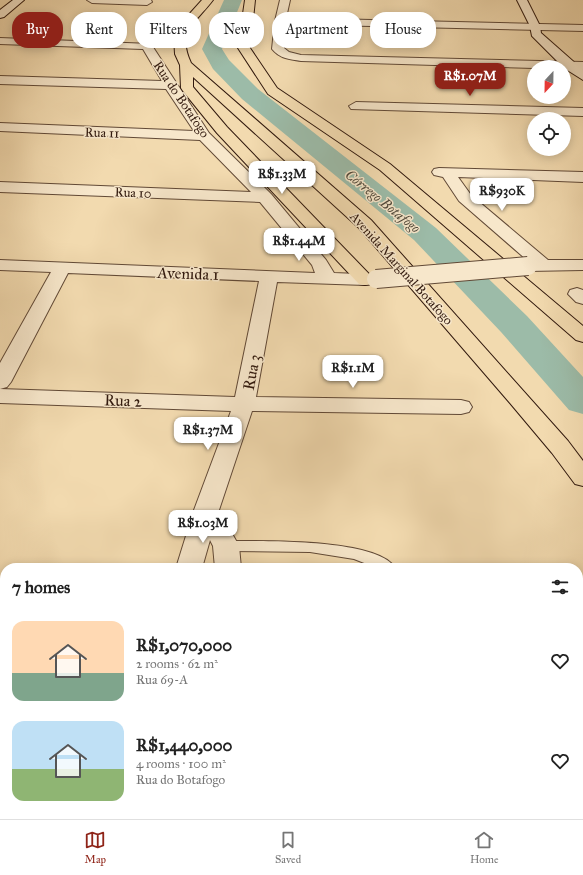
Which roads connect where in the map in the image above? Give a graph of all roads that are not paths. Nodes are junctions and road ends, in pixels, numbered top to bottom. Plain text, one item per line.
1 (19, 0) edge
2 (92, 0) edge
3 (250, 0) edge
4 (285, 0) edge
5 (522, 0) edge
6 (206, 1) edge
7 (147, 2) dead end
8 (282, 12) edge
9 (0, 15) edge
10 (362, 23) edge
11 (534, 26) junction
12 (583, 28) edge
13 (0, 41) edge
14 (278, 48) edge
15 (563, 60) edge
16 (527, 64) edge
17 (186, 65) junction
18 (571, 65) edge
19 (583, 66) edge
20 (571, 67) edge
21 (583, 76) edge
22 (0, 80) edge
23 (170, 85) junction
24 (356, 106) dead end
25 (583, 112) edge
26 (0, 127) edge
27 (204, 136) junction
28 (583, 177) edge
29 (0, 187) edge
30 (265, 197) junction
31 (0, 265) edge
32 (535, 265) junction
33 (583, 265) edge
34 (62, 268) junction
35 (269, 277) junction
36 (327, 278) junction
37 (370, 280) junction
38 (583, 336) edge
39 (0, 382) edge
40 (0, 396) edge
41 (244, 404) junction
42 (461, 407) dead end
43 (583, 478) edge
44 (206, 510) junction
45 (227, 557) edge
46 (190, 563) edge
47 (381, 563) edge

1 - 9 street
2 - 7 street
3 - 38 main road
4 - 8 street
5 - 11 street
6 - 17 main road, Avenida Marginal Botafogo
10 - 11 street
11 - 12 street
11 - 15 street
13 - 23 street, Rua do Botafogo
14 - 16 street
17 - 37 main road
17 - 43 main road, Avenida Marginal Botafogo
18 - 19 street
20 - 21 street
22 - 23 street
23 - 27 street, Rua do Botafogo
24 - 25 street
26 - 27 street, Rua 11
27 - 30 street, Rua do Botafogo
28 - 32 street
29 - 30 street, Rua 10
30 - 36 street, Rua do Botafogo
31 - 34 street, Avenida 1
32 - 33 street, Avenida 1
32 - 37 street, Avenida 1, bridge
34 - 35 street, Avenida 1
34 - 39 street
35 - 36 street, Avenida 1
35 - 41 street, Rua 3
36 - 37 street, Avenida 1
40 - 41 street, Rua 2
41 - 42 street, Rua 2
41 - 44 street, Rua 3
44 - 45 street
44 - 46 street, Rua 3
45 - 47 lane

